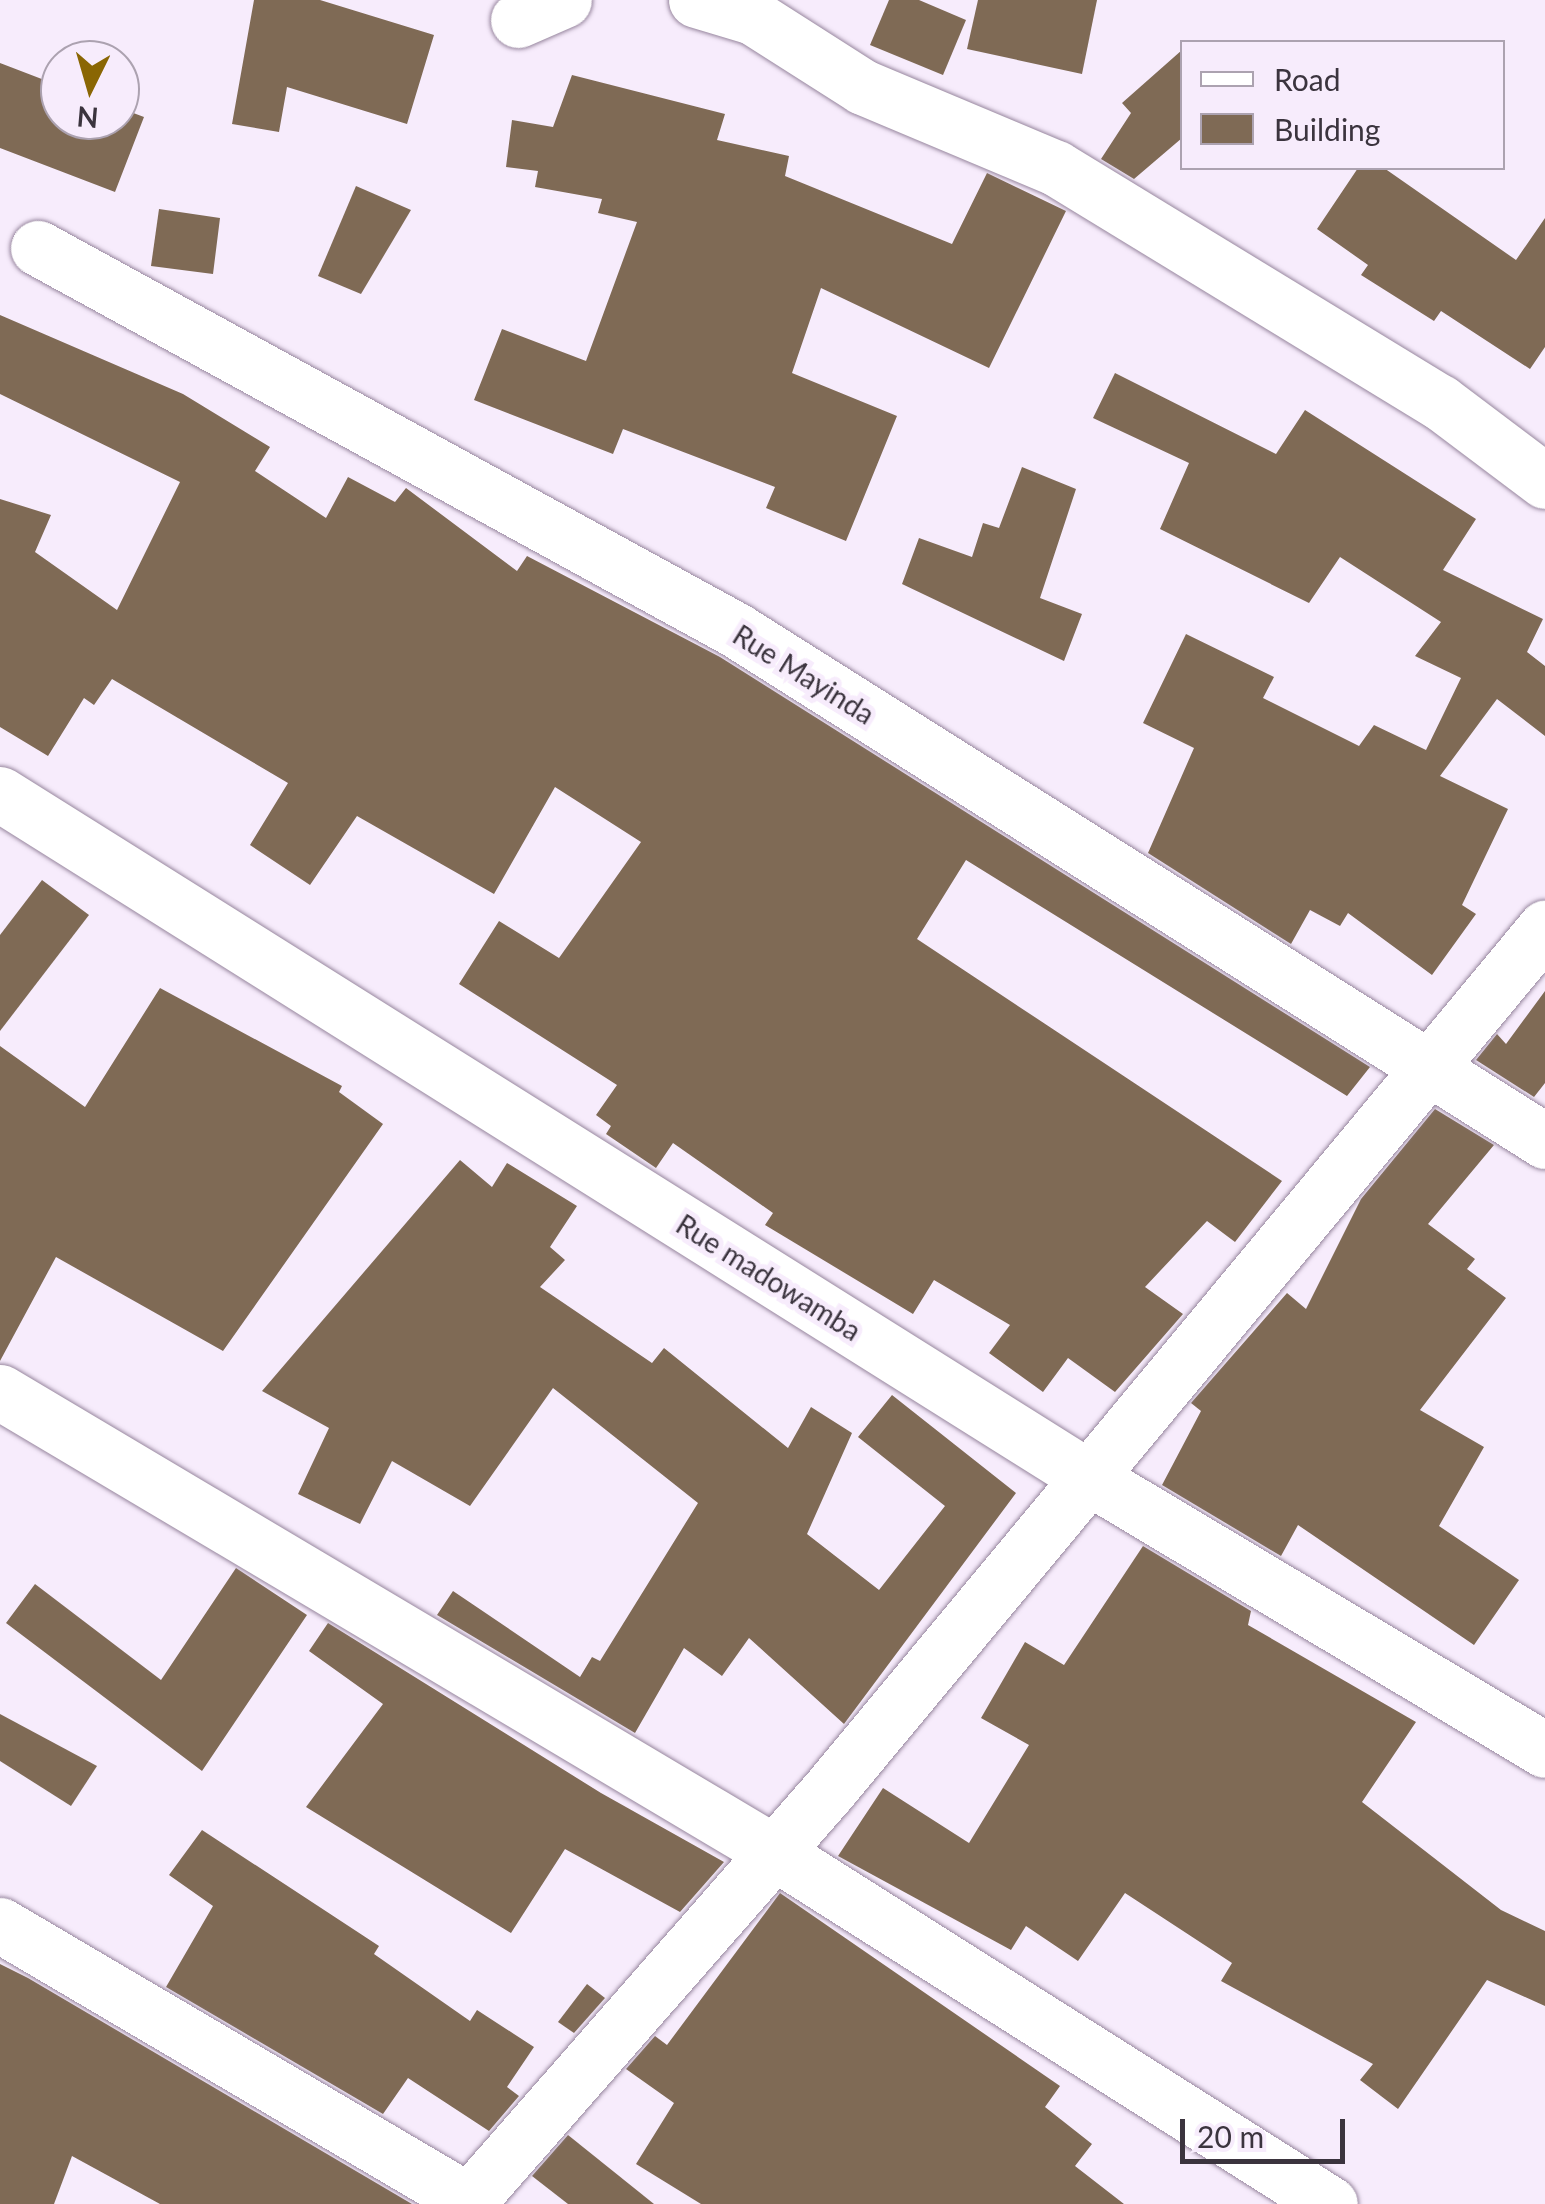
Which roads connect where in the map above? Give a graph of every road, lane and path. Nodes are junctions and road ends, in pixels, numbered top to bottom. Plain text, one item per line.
1 (696, 0) edge
2 (38, 248) dead end
3 (1545, 481) edge
4 (0, 794) edge
5 (1545, 928) edge
6 (1429, 1070) junction
7 (1545, 1141) edge
8 (0, 1392) edge
9 (1088, 1476) junction
10 (1545, 1750) edge
11 (772, 1852) junction
12 (0, 1924) edge
13 (469, 2203) edge
14 (1330, 2204) edge

1 - 3 street
2 - 6 street, Rue Mayinda
4 - 9 street, Rue madowamba
5 - 6 street
6 - 7 street, Rue Mayinda
6 - 9 street
8 - 11 street
9 - 10 street, Rue madowamba
9 - 11 street
11 - 13 street
11 - 14 street
12 - 13 street

